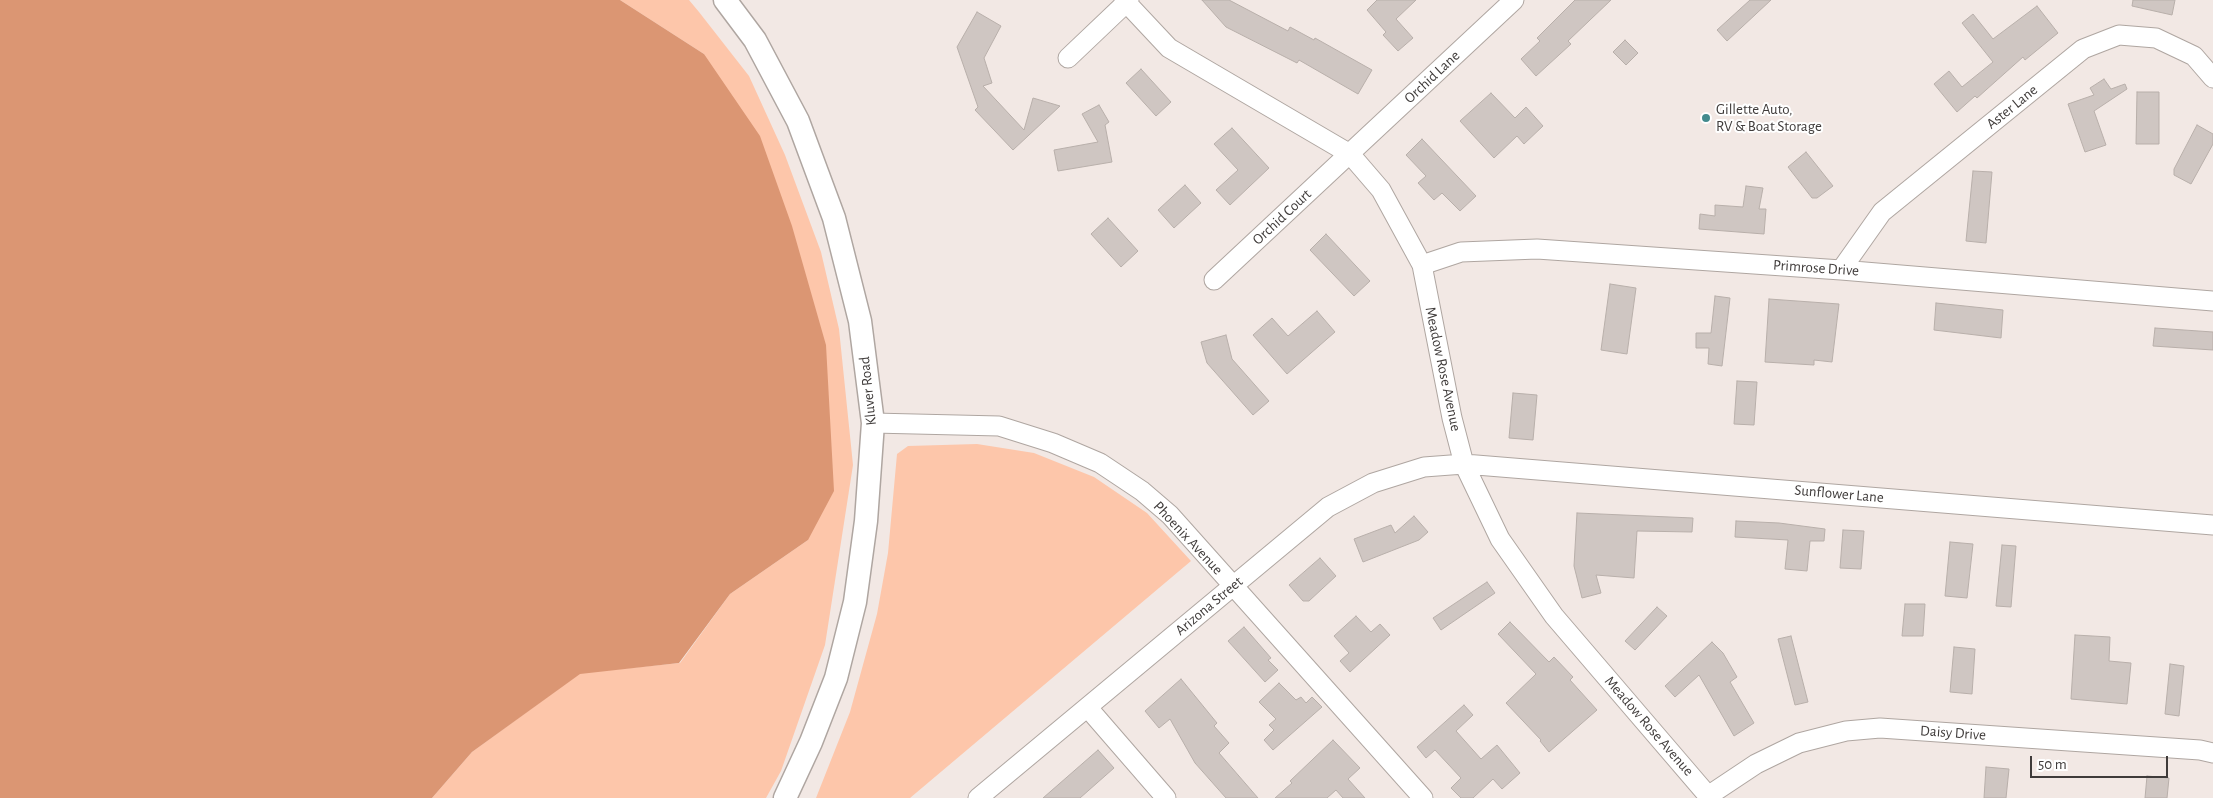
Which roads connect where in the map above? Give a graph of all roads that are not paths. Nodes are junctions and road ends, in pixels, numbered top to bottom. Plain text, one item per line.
1 (725, 0) edge
2 (1514, 0) edge
3 (1126, 1) edge
4 (1068, 58) dead end
5 (2213, 78) edge
6 (1350, 154) junction
7 (1422, 265) junction
8 (1840, 270) junction
9 (1214, 280) dead end
10 (2213, 300) edge
11 (873, 423) junction
12 (1464, 464) junction
13 (2213, 525) edge
14 (1232, 586) junction
15 (1088, 708) junction
16 (2213, 753) edge
17 (1709, 797) edge
18 (785, 798) edge
19 (978, 798) edge
20 (1166, 798) edge
21 (1423, 798) edge

1 - 11 street, Kluver Road
2 - 6 street, Orchid Lane
3 - 4 street
3 - 6 street, Meadow Rose Avenue
5 - 8 street, Aster Lane
6 - 7 street, Meadow Rose Avenue
6 - 9 street, Orchid Court
7 - 8 street, Primrose Drive
7 - 12 street, Meadow Rose Avenue
8 - 10 street, Primrose Drive
11 - 14 street, Phoenix Avenue
11 - 18 street, Kluver Road
12 - 13 street, Sunflower Lane
12 - 14 street, Arizona Street
12 - 17 street, Meadow Rose Avenue
14 - 15 street, Arizona Street
14 - 21 street, Phoenix Avenue
15 - 19 street, Arizona Street
15 - 20 street
16 - 17 street, Daisy Drive

